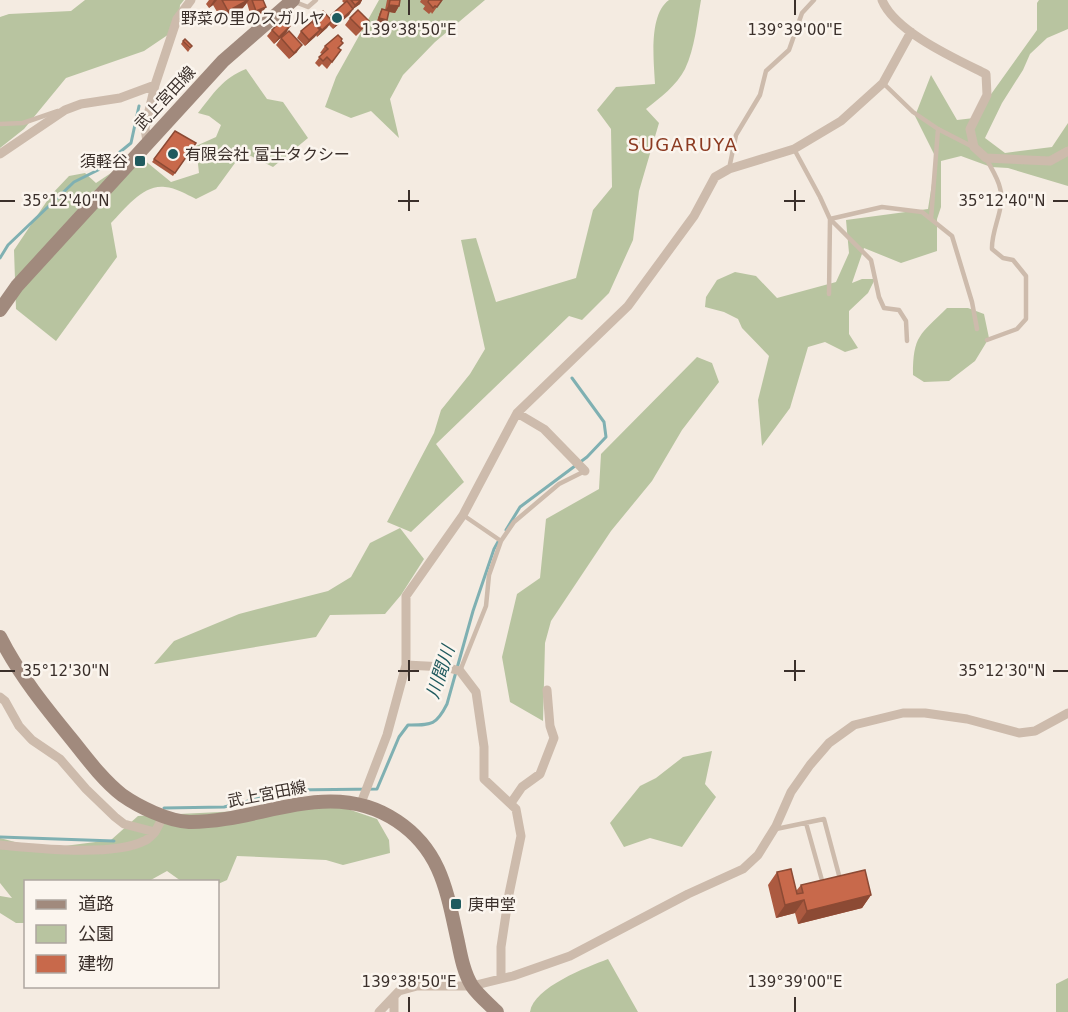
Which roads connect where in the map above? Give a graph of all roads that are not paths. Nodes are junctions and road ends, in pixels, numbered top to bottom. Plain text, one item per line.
1 (191, 0) edge
2 (293, 0) edge
3 (316, 0) edge
4 (814, 0) edge
5 (882, 0) edge
6 (911, 32) junction
7 (883, 83) junction
8 (155, 85) junction
9 (66, 110) junction
10 (0, 124) edge
11 (938, 129) junction
12 (147, 142) junction
13 (974, 147) junction
14 (794, 149) junction
15 (1068, 151) edge
16 (0, 154) edge
17 (986, 158) junction
18 (729, 170) junction
19 (830, 219) junction
20 (931, 219) junction
21 (829, 294) dead end
22 (0, 310) edge
23 (977, 329) dead end
24 (907, 340) dead end
25 (987, 340) dead end
26 (517, 413) junction
27 (585, 471) joint
28 (463, 515) junction
29 (501, 542) junction
30 (0, 637) edge
31 (406, 665) junction
32 (460, 671) junction
33 (547, 690) dead end
34 (0, 697) edge
35 (1068, 713) edge
36 (361, 803) junction
37 (511, 803) junction
38 (163, 817) junction
39 (806, 823) junction
40 (773, 830) junction
41 (155, 832) junction
42 (0, 845) edge
43 (501, 978) junction
44 (472, 987) junction
45 (394, 998) junction
46 (380, 1012) edge
47 (394, 1012) edge
48 (497, 1012) edge

1 - 8 street
2 - 3 lane
2 - 12 main road, 武上宮田線
4 - 18 lane
5 - 6 street
6 - 7 street
6 - 13 street
7 - 11 lane
7 - 14 street
8 - 9 street
8 - 12 street
9 - 10 lane
9 - 16 street
11 - 13 lane
11 - 20 lane
12 - 22 main road, 武上宮田線
13 - 17 street
14 - 18 street
14 - 19 lane
15 - 17 street
17 - 25 lane
18 - 26 street
19 - 20 lane
19 - 21 lane
19 - 24 lane
20 - 23 lane
26 - 27 street
26 - 28 street
27 - 29 lane
28 - 29 lane
28 - 31 street
29 - 32 lane
30 - 38 main road, 武上宮田線
31 - 32 street
31 - 36 street
32 - 37 street
33 - 37 street
34 - 41 street
35 - 40 street
36 - 38 main road, 武上宮田線
36 - 44 main road, 武上宮田線
37 - 43 street
38 - 41 street
39 - 39 lane
39 - 40 lane
40 - 43 street
41 - 42 street
43 - 44 street
44 - 45 street
44 - 48 main road, 武上宮田線
45 - 46 street
45 - 47 street

